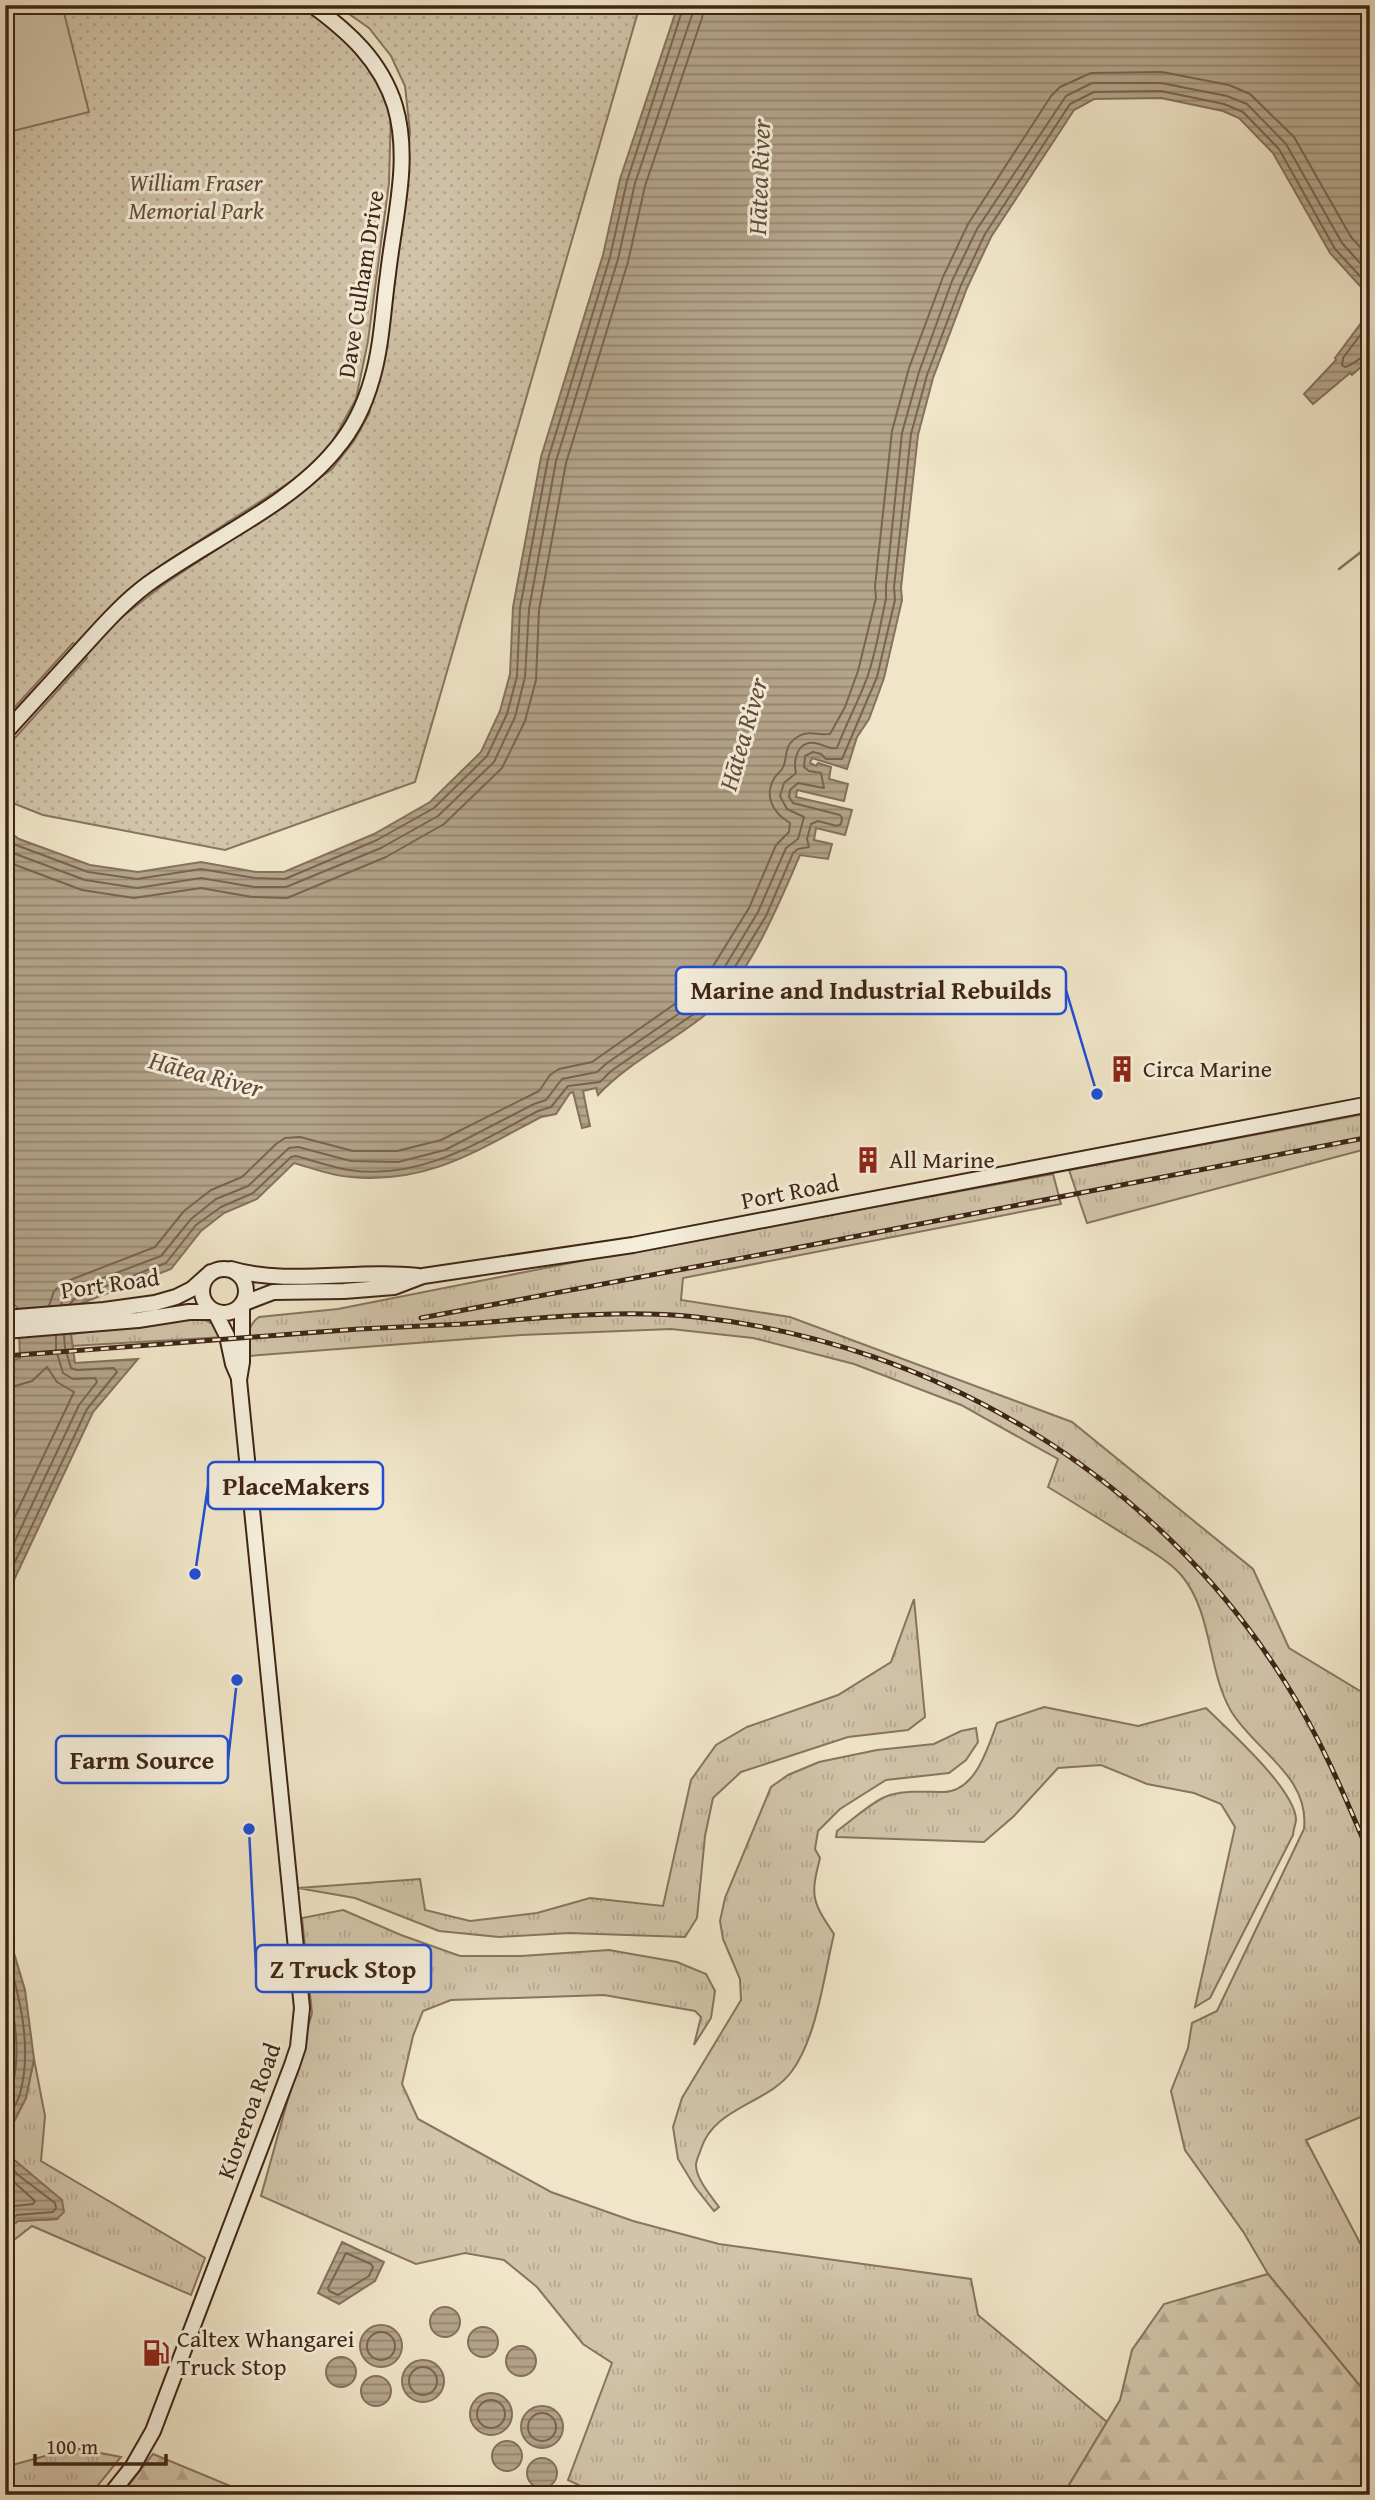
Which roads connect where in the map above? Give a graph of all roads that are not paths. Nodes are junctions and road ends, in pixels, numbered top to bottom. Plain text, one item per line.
1 (313, 5) edge
2 (5, 733) edge
3 (1370, 1104) edge
4 (231, 1269) junction
5 (211, 1272) junction
6 (423, 1276) junction
7 (242, 1304) junction
8 (215, 1312) junction
9 (104, 1317) junction
10 (5, 1318) edge
11 (5, 1331) edge
12 (239, 1380) junction
13 (110, 2495) edge

1 - 2 main road, Dave Culham Drive
3 - 6 main road, Port Road
4 - 5 main road, Port Road
4 - 6 main road, Port Road
4 - 7 main road
5 - 8 main road
5 - 9 main road, Port Road
6 - 7 main road, Port Road
7 - 8 main road, Port Road
7 - 12 main road, Kioreroa Road
8 - 9 main road, Port Road
8 - 12 main road, Kioreroa Road
9 - 10 main road, Port Road
9 - 11 main road, Port Road
12 - 13 main road, Kioreroa Road

